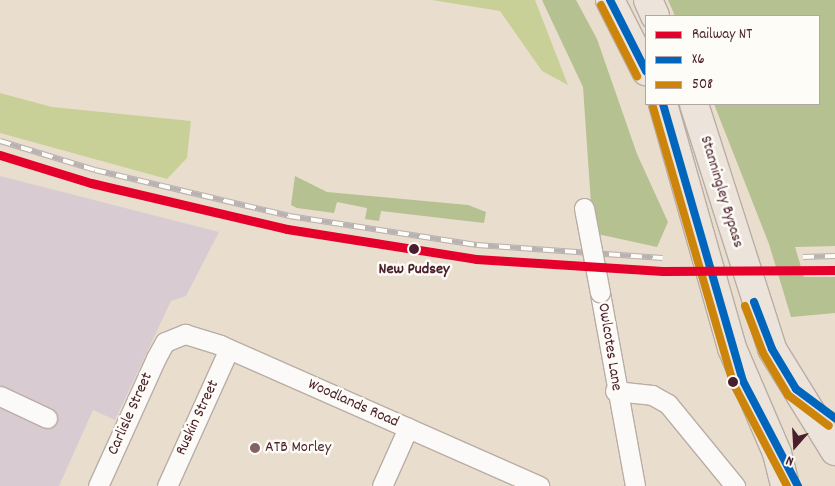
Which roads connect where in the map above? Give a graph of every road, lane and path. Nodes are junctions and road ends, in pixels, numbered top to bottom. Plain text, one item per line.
1 (610, 0) edge
2 (648, 0) edge
3 (655, 15) edge
4 (645, 68) edge
5 (664, 105) edge
6 (694, 105) edge
7 (584, 208) dead end
8 (165, 342) joint
9 (229, 349) junction
10 (796, 389) junction
11 (615, 391) junction
12 (0, 396) edge
13 (47, 418) dead end
14 (835, 418) edge
15 (408, 428) junction
16 (835, 451) edge
17 (777, 454) junction
18 (98, 486) edge
19 (167, 486) edge
20 (382, 486) edge
21 (539, 486) edge
22 (635, 486) edge
23 (736, 486) edge
24 (785, 486) edge
25 (798, 486) edge

1 - 4 highway
2 - 3 highway
5 - 17 highway, Stanningley Bypass
6 - 10 highway, Stanningley Bypass
7 - 11 street, Owlcotes Lane, bridge
8 - 9 street, Woodlands Road
8 - 18 street, Carlisle Street
9 - 15 street, Woodlands Road
9 - 19 street, Ruskin Street
10 - 14 highway
10 - 16 highway, Stanningley Bypass
11 - 22 street, Owlcotes Lane
11 - 23 street
12 - 13 street
15 - 20 street
15 - 21 street, Woodlands Road
17 - 24 highway, Stanningley Bypass
17 - 25 highway

